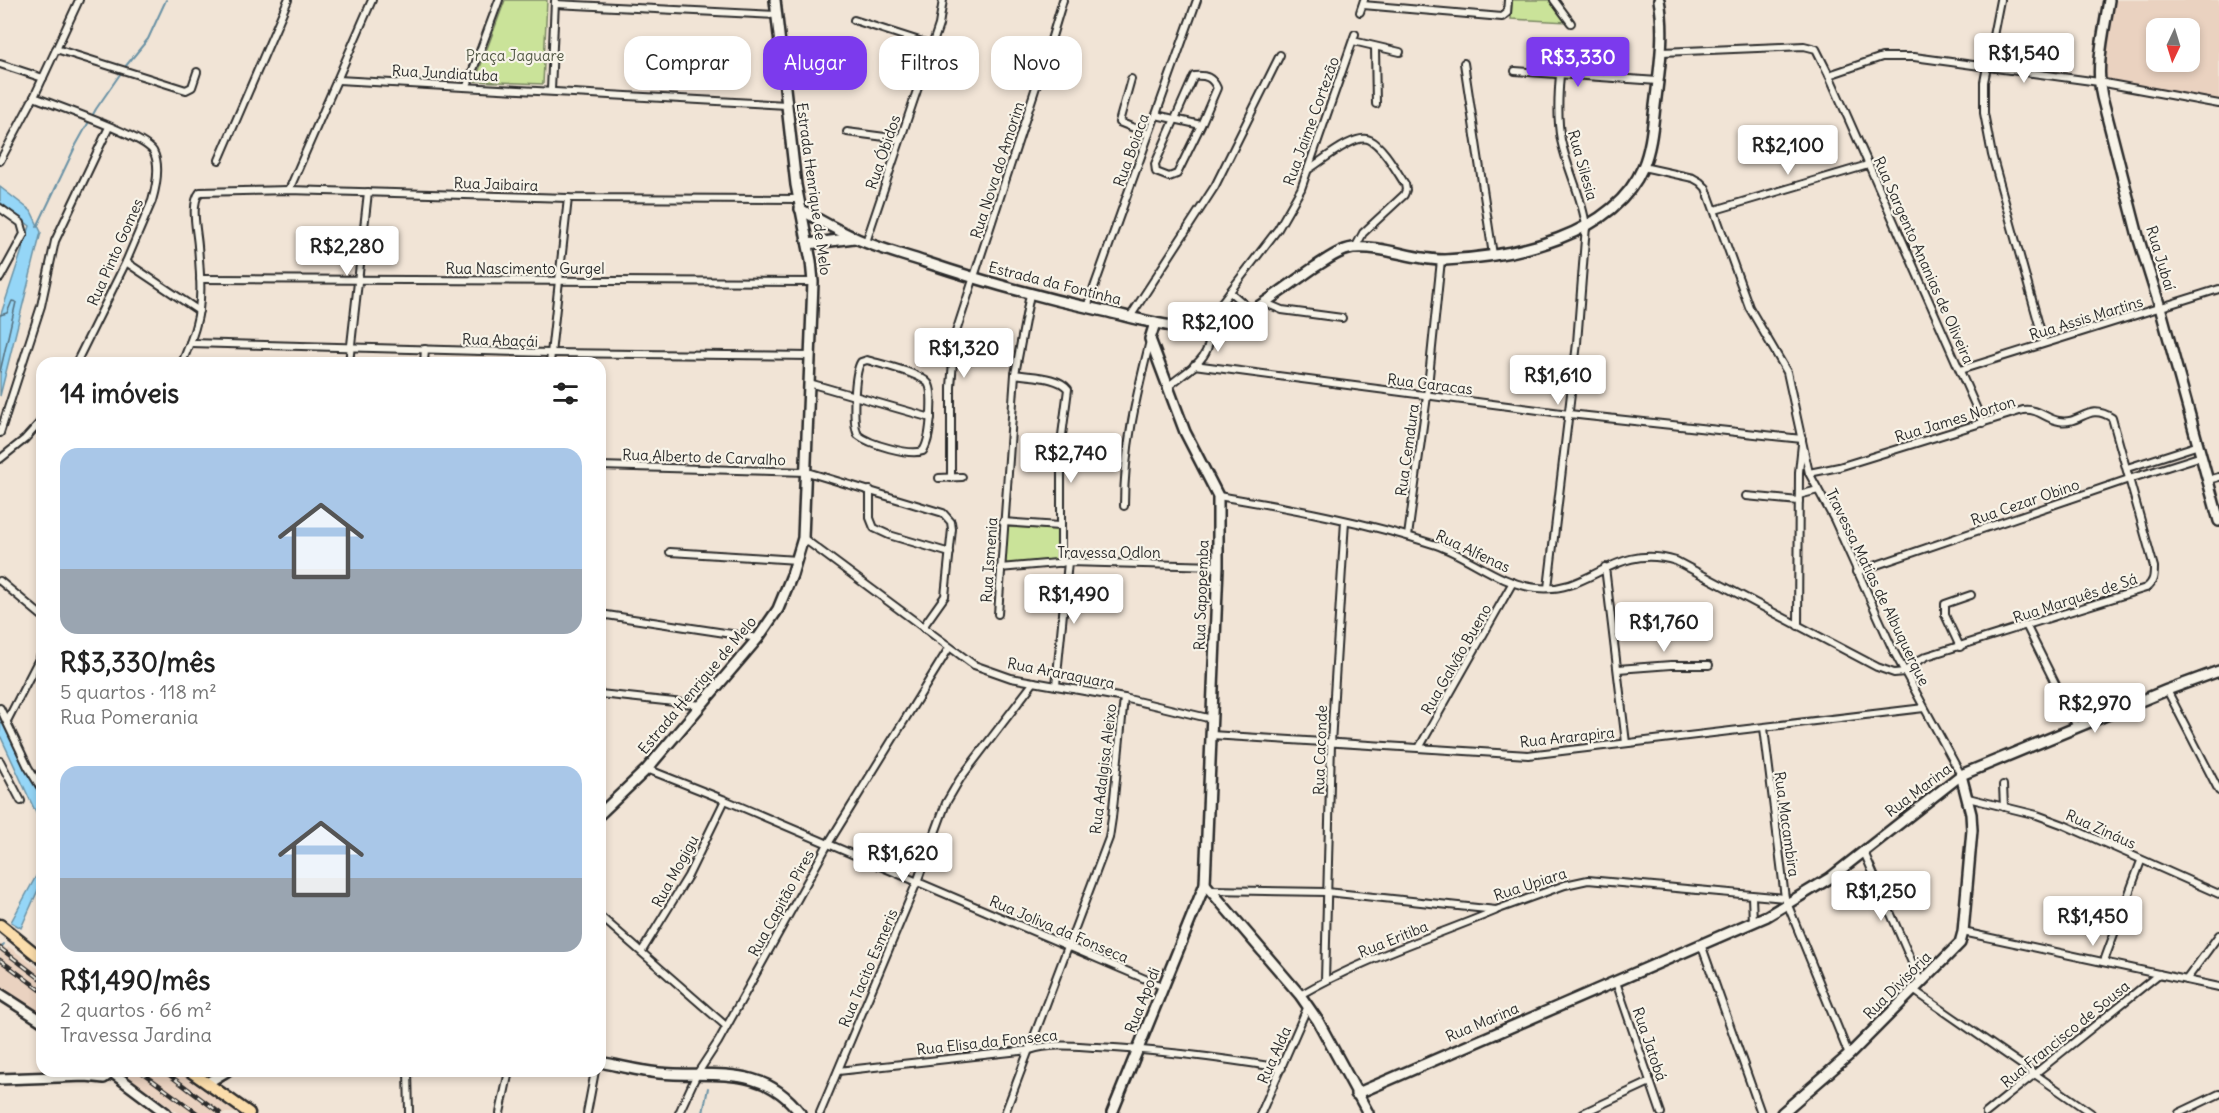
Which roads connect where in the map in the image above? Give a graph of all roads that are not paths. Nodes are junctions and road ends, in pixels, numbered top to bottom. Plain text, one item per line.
1 (79, 0) edge
2 (288, 0) edge
3 (372, 0) edge
4 (499, 0) edge
5 (775, 0) edge
6 (943, 0) edge
7 (1063, 0) edge
8 (1197, 0) edge
9 (1508, 0) edge
10 (1554, 0) edge
11 (1659, 0) edge
12 (2000, 0) edge
13 (2109, 0) edge
14 (555, 2) edge
15 (1363, 2) edge
16 (1360, 12) dead end
17 (777, 15) junction
18 (854, 20) dead end
19 (1571, 23) dead end
20 (904, 36) edge
21 (935, 36) edge
22 (1375, 47) junction
23 (56, 49) junction
24 (1400, 52) dead end
25 (1662, 52) junction
26 (1280, 55) dead end
27 (1464, 63) dead end
28 (0, 64) edge
29 (1986, 67) junction
30 (1515, 71) dead end
31 (197, 72) dead end
32 (1560, 75) junction
33 (1829, 75) junction
34 (43, 78) junction
35 (1131, 79) dead end
36 (338, 80) junction
37 (1658, 81) junction
38 (2099, 82) junction
39 (467, 86) junction
40 (550, 90) junction
41 (917, 90) edge
42 (34, 97) junction
43 (1376, 104) dead end
44 (2219, 104) edge
45 (787, 105) junction
46 (1156, 115) junction
47 (1173, 120) junction
48 (1201, 125) junction
49 (109, 127) junction
50 (847, 132) dead end
51 (1149, 134) junction
52 (900, 139) junction
53 (219, 160) dead end
54 (0, 161) edge
55 (1868, 165) junction
56 (1643, 167) junction
57 (1309, 169) junction
58 (289, 190) junction
59 (368, 192) junction
60 (568, 198) junction
61 (799, 204) junction
62 (0, 208) edge
63 (1715, 210) junction
64 (1586, 226) junction
65 (854, 238) junction
66 (866, 242) junction
67 (808, 244) junction
68 (1355, 248) junction
69 (1493, 255) junction
70 (1441, 260) junction
71 (126, 262) junction
72 (974, 278) junction
73 (0, 279) edge
74 (201, 279) junction
75 (359, 279) junction
76 (558, 279) junction
77 (813, 282) junction
78 (2219, 289) edge
79 (1230, 292) junction
80 (1030, 294) junction
81 (1263, 302) junction
82 (2160, 307) junction
83 (1087, 308) junction
84 (1251, 310) junction
85 (199, 311) junction
86 (1130, 317) junction
87 (1342, 318) dead end
88 (1155, 323) junction
89 (1210, 327) junction
90 (1150, 339) junction
91 (190, 343) junction
92 (2044, 343) junction
93 (350, 346) junction
94 (425, 349) junction
95 (550, 353) junction
96 (810, 356) junction
97 (78, 357) edge
98 (184, 357) edge
99 (349, 357) edge
100 (424, 357) edge
101 (550, 357) edge
102 (1194, 365) junction
103 (1960, 370) junction
104 (1015, 374) junction
105 (809, 383) junction
106 (1169, 386) junction
107 (1426, 396) junction
108 (856, 397) junction
109 (1569, 414) junction
110 (931, 418) junction
111 (1983, 423) junction
112 (36, 427) edge
113 (0, 433) edge
114 (1802, 441) junction
115 (2199, 445) junction
116 (2202, 456) junction
117 (0, 459) edge
118 (606, 466) edge
119 (2127, 468) junction
120 (807, 472) junction
121 (1809, 473) junction
122 (962, 477) dead end
123 (2219, 477) edge
124 (939, 478) dead end
125 (951, 478) junction
126 (2129, 479) junction
127 (2208, 480) junction
128 (870, 490) junction
129 (1818, 490) junction
130 (1218, 496) junction
131 (1746, 496) dead end
132 (1799, 498) junction
133 (1124, 506) dead end
134 (1345, 521) junction
135 (2219, 521) edge
136 (1003, 522) junction
137 (1059, 526) junction
138 (1408, 536) junction
139 (803, 538) junction
140 (670, 552) dead end
141 (950, 553) junction
142 (797, 560) junction
143 (1064, 562) junction
144 (1218, 566) junction
145 (1605, 567) junction
146 (1000, 568) junction
147 (1856, 572) junction
148 (0, 581) edge
149 (1513, 582) junction
150 (1548, 588) junction
151 (1971, 595) dead end
152 (36, 611) edge
153 (998, 614) dead end
154 (606, 615) edge
155 (1798, 626) junction
156 (923, 627) junction
157 (2027, 627) junction
158 (758, 638) junction
159 (1960, 646) junction
160 (949, 648) junction
161 (36, 665) edge
162 (1709, 665) dead end
163 (1618, 669) junction
164 (2219, 671) edge
165 (1905, 672) junction
166 (1034, 682) junction
167 (1056, 685) junction
168 (2168, 690) junction
169 (606, 695) edge
170 (1124, 698) junction
171 (702, 705) junction
172 (0, 708) edge
173 (1924, 708) junction
174 (1212, 719) junction
175 (7, 721) junction
176 (2078, 727) junction
177 (1764, 728) junction
178 (1211, 735) junction
179 (1331, 743) junction
180 (1626, 743) junction
181 (1419, 748) junction
182 (0, 761) edge
183 (647, 769) junction
184 (1961, 774) junction
185 (36, 780) edge
186 (2003, 785) dead end
187 (2219, 791) edge
188 (1968, 798) junction
189 (725, 800) junction
190 (21, 801) dead end
191 (2004, 807) junction
192 (606, 808) edge
193 (828, 844) junction
194 (1864, 852) junction
195 (2141, 861) junction
196 (917, 882) junction
197 (1208, 887) junction
198 (1327, 892) junction
199 (2219, 894) edge
200 (1752, 896) junction
201 (1199, 898) junction
202 (1786, 901) junction
203 (1221, 902) junction
204 (1496, 910) junction
205 (606, 921) edge
206 (1753, 922) junction
207 (0, 925) edge
208 (1963, 932) junction
209 (2219, 935) edge
210 (1701, 944) junction
211 (1067, 945) junction
212 (642, 951) junction
213 (36, 954) edge
214 (2104, 961) junction
215 (2159, 974) junction
216 (2186, 980) junction
217 (1324, 981) junction
218 (1920, 981) junction
219 (1616, 982) junction
220 (1164, 987) junction
221 (2219, 987) edge
222 (1912, 989) junction
223 (0, 994) edge
224 (1300, 995) junction
225 (1308, 1006) junction
226 (36, 1017) edge
227 (726, 1026) junction
228 (1138, 1049) junction
229 (1030, 1050) junction
230 (1849, 1055) junction
231 (606, 1063) edge
232 (1282, 1068) junction
233 (838, 1071) junction
234 (697, 1074) junction
235 (2035, 1075) junction
236 (36, 1076) edge
237 (115, 1077) edge
238 (198, 1077) edge
239 (216, 1077) edge
240 (408, 1077) edge
241 (508, 1077) edge
242 (594, 1077) edge
243 (0, 1078) edge
244 (1650, 1082) junction
245 (207, 1083) junction
246 (1356, 1094) junction
247 (2219, 1094) edge
248 (166, 1113) edge
249 (249, 1113) edge
250 (409, 1113) edge
251 (500, 1113) edge
252 (587, 1113) edge
253 (679, 1113) edge
254 (800, 1113) edge
255 (820, 1113) edge
256 (1005, 1113) edge
257 (1112, 1113) edge
258 (1261, 1113) edge
259 (1368, 1113) edge
260 (1583, 1113) edge
261 (1661, 1113) edge
262 (1761, 1113) edge
263 (1782, 1113) edge
264 (1986, 1113) edge
265 (2091, 1113) edge
266 (2179, 1113) edge

1 - 23 street
2 - 53 street
3 - 36 street
4 - 39 street
5 - 17 main road, Estrada Henrique de Melo
6 - 21 street, Rua Óbidos
7 - 72 street, Rua Nova do Amorim
8 - 46 street, Rua Boiaca
9 - 15 street
10 - 19 street
11 - 25 main road, Estrada da Fontinha
12 - 29 street
13 - 38 main road, Rua Jubaí
14 - 17 street
14 - 40 street
15 - 16 street
17 - 45 main road, Estrada Henrique de Melo
18 - 20 street
22 - 24 street
22 - 43 street
22 - 57 street, Rua Jaime Cortezão
23 - 31 street
23 - 34 street
25 - 33 street, Rua Sargento Ananias de Oliveira
25 - 37 main road, Estrada da Fontinha
26 - 86 street
27 - 69 street
28 - 34 street
29 - 33 street
29 - 38 street
29 - 92 street
30 - 32 street
32 - 37 street
32 - 64 street, Rua Silesia
33 - 55 street, Rua Sargento Ananias de Oliveira
34 - 42 street
35 - 51 street
36 - 39 street, Rua Jundiatuba
36 - 58 street
37 - 56 main road, Estrada da Fontinha
38 - 44 street
38 - 82 main road, Rua Jubaí
39 - 40 street, Rua Jundiatuba
40 - 45 street, Rua Jundiatuba
41 - 52 street, Rua Óbidos
42 - 49 street
42 - 54 street
45 - 61 main road, Estrada Henrique de Melo
46 - 47 street
46 - 51 street, Rua Boiaca
47 - 48 street
47 - 48 street
47 - 48 street
49 - 71 street, Rua Pinto Gomes
49 - 113 street
50 - 52 street
51 - 83 street, Rua Boiaca
52 - 66 street, Rua Óbidos
55 - 63 street
55 - 103 street, Rua Sargento Ananias de Oliveira
56 - 63 street, Travessa Matias de Albuquerque
56 - 64 main road, Estrada da Fontinha
57 - 68 street
57 - 79 street, Rua Jaime Cortezão
58 - 59 street, Rua Jaibaira
58 - 74 street, Rua Jaibaira
59 - 60 street, Rua Jaibaira
59 - 75 street
60 - 61 street, Rua Jaibaira
60 - 76 street
61 - 65 main road, Estrada da Fontinha
61 - 67 main road, Estrada Henrique de Melo
62 - 73 street
63 - 114 street, Travessa Matias de Albuquerque
64 - 69 main road, Estrada da Fontinha
64 - 109 street, Rua Silesia
65 - 66 main road, Estrada da Fontinha
65 - 67 main road, Estrada da Fontinha
66 - 72 main road, Estrada da Fontinha
67 - 77 main road, Estrada Henrique de Melo
68 - 70 main road, Estrada da Fontinha
68 - 81 main road, Estrada da Fontinha
69 - 70 main road, Estrada da Fontinha
70 - 107 street, Rua Cemdura
71 - 85 street
71 - 97 street, Rua Pinto Gomes
72 - 80 main road, Estrada da Fontinha
72 - 125 street, Rua Nova do Amorim
74 - 75 street, Rua Nascimento Gurgel
74 - 85 street
75 - 76 street, Rua Nascimento Gurgel
75 - 93 street
76 - 77 street, Rua Nascimento Gurgel
76 - 95 street
77 - 96 main road, Estrada Henrique de Melo
78 - 82 street, Rua Assis Martins
79 - 84 street
79 - 89 street, Rua Jaime Cortezão
80 - 83 main road, Estrada da Fontinha
80 - 104 street, Rua Ismenia
81 - 84 main road, Estrada da Fontinha
81 - 87 street
82 - 92 street, Rua Assis Martins
82 - 115 main road, Rua Jubaí
83 - 86 main road, Estrada da Fontinha
84 - 89 main road, Estrada da Fontinha
85 - 91 street
86 - 88 main road, Estrada da Fontinha
88 - 89 main road, Estrada da Fontinha
88 - 90 main road
89 - 102 street, Rua Jaime Cortezão
90 - 106 main road, Rua Sapopemba
90 - 133 street
91 - 93 street, Rua Abaçái
91 - 98 street
92 - 103 street, Rua Assis Martins
93 - 94 street, Rua Abaçái
93 - 99 street
94 - 95 street, Rua Abaçái
94 - 100 street
95 - 96 street, Rua Abaçái
95 - 101 street
96 - 105 main road, Estrada Henrique de Melo
102 - 106 street
102 - 107 street, Rua Caracas
103 - 111 street, Rua Sargento Ananias de Oliveira
104 - 136 street, Rua Ismenia
104 - 137 street
105 - 108 street
105 - 120 main road, Estrada Henrique de Melo
106 - 130 main road, Rua Sapopemba
107 - 109 street, Rua Caracas
107 - 138 street, Rua Cemdura
108 - 110 street
108 - 110 street
108 - 110 street
109 - 114 street, Rua Caracas
109 - 150 street, Rua Silesia
111 - 119 street, Rua James Norton
111 - 121 street, Rua James Norton
112 - 117 street
114 - 121 street, Travessa Matias de Albuquerque
114 - 132 street
115 - 116 main road, Rua Jubaí
115 - 119 street
116 - 126 street, Rua Cezar Obino
116 - 127 main road, Rua Jubaí
118 - 120 street, Rua Alberto de Carvalho
119 - 126 street, Rua James Norton
120 - 128 street, Rua Alberto de Carvalho
120 - 139 main road, Estrada Henrique de Melo
121 - 129 street, Travessa Matias de Albuquerque
122 - 125 street
123 - 127 street
124 - 125 street
126 - 147 street, Rua Cezar Obino
126 - 157 street, Rua Marquês de Sá
127 - 135 main road, Rua Jubaí
128 - 141 street
128 - 141 street, Rua Alberto de Carvalho
129 - 132 street
129 - 147 street, Travessa Matias de Albuquerque
130 - 134 street, Rua Alfenas
130 - 144 main road, Rua Sapopemba
131 - 132 street
132 - 155 street
134 - 138 street, Rua Alfenas
134 - 179 street, Rua Caconde
136 - 137 street
136 - 146 street, Rua Ismenia
137 - 143 street
138 - 149 street, Rua Alfenas
139 - 142 main road, Estrada Henrique de Melo
139 - 156 street, Rua Araraquara
140 - 142 street
141 - 156 street
142 - 158 main road, Estrada Henrique de Melo
143 - 144 street, Travessa Odlon
143 - 146 street, Travessa Odlon
143 - 167 street
144 - 174 main road, Rua Sapopemba
145 - 150 street, Rua Alfenas
145 - 155 street, Rua Alfenas
145 - 163 street
146 - 153 street, Rua Ismenia
147 - 165 street, Travessa Matias de Albuquerque
148 - 152 street
149 - 150 street, Rua Alfenas
149 - 181 street, Rua Galvão Bueno
151 - 159 street
154 - 158 street
155 - 165 street, Rua Alfenas
156 - 160 street, Rua Araraquara
157 - 159 street, Rua Marquês de Sá
157 - 176 street
158 - 171 main road, Estrada Henrique de Melo
159 - 165 street, Rua Marquês de Sá
160 - 166 street, Rua Araraquara
160 - 193 street, Rua Capitão Pires
161 - 175 street
162 - 163 street
163 - 180 street
164 - 168 main road, Rua Marina
165 - 173 street, Travessa Matias de Albuquerque
166 - 167 street, Rua Araraquara
166 - 196 street, Rua Tacito Esmeris
167 - 170 street, Rua Araraquara
168 - 176 main road, Rua Marina
168 - 187 street
169 - 171 street
170 - 174 street, Rua Araraquara
170 - 211 street, Rua Adalgisa Aleixo
171 - 183 main road, Estrada Henrique de Melo
172 - 175 street
173 - 177 street, Rua Ararapira
173 - 184 street, Travessa Matias de Albuquerque
174 - 178 main road, Rua Sapopemba
175 - 185 street
176 - 184 main road, Rua Marina
177 - 180 street, Rua Ararapira
177 - 202 street, Rua Macambira
178 - 179 street, Rua Ararapira
178 - 197 main road, Rua Sapopemba
179 - 181 street, Rua Ararapira
179 - 198 street, Rua Caconde
180 - 181 street, Rua Ararapira
182 - 190 street
183 - 189 street, Rua Joliva da Fonseca
183 - 192 main road, Estrada Henrique de Melo
184 - 188 main road, Rua Divisória
184 - 194 main road, Rua Marina
186 - 191 street
188 - 191 street, Rua Zináus
188 - 208 main road, Rua Divisória
189 - 193 street, Rua Joliva da Fonseca
189 - 212 street, Rua Mogigu
191 - 195 street, Rua Zináus
193 - 196 street, Rua Joliva da Fonseca
193 - 227 street, Rua Capitão Pires
194 - 202 main road, Rua Marina
194 - 218 street
195 - 199 street, Rua Zináus
195 - 214 street
196 - 211 street, Rua Joliva da Fonseca
196 - 233 street, Rua Tacito Esmeris
197 - 198 street, Rua Upiara
197 - 201 main road, Rua Sapopemba
197 - 203 main road
198 - 204 street, Rua Upiara
198 - 217 street, Rua Caconde
200 - 202 street, Rua Upiara
200 - 204 street, Rua Upiara
200 - 206 street
201 - 203 main road
201 - 220 main road, Rua Apodi
202 - 206 main road, Rua Marina
202 - 230 street, Rua Macambira
203 - 224 main road
204 - 217 street, Rua Eritiba
205 - 212 street
206 - 210 main road, Rua Marina
207 - 213 main road
208 - 214 street
208 - 218 main road, Rua Divisória
209 - 216 street
210 - 219 main road, Rua Marina
210 - 262 street
211 - 220 street, Rua Joliva da Fonseca
211 - 229 street, Rua Adalgisa Aleixo
212 - 227 street
214 - 215 street
215 - 216 street
215 - 235 street, Rua Francisco de Sousa
216 - 221 street
217 - 224 street, Rua Eritiba
218 - 222 main road, Rua Divisória
219 - 244 street, Rua Jatobá
219 - 246 main road, Rua Marina
220 - 228 main road, Rua Apodi
222 - 230 main road, Rua Divisória
222 - 235 street
223 - 226 main road
224 - 225 main road
225 - 232 street, Rua Alda
225 - 246 main road
227 - 234 street, Rua Capitão Pires
228 - 229 street, Rua Elisa da Fonseca
228 - 232 street, Rua Elisa da Fonseca
228 - 257 main road, Rua Apodi
229 - 233 street, Rua Elisa da Fonseca
229 - 256 street, Rua Adalgisa Aleixo
230 - 263 main road, Rua Divisória
231 - 234 main road
232 - 258 street, Rua Alda
233 - 255 street, Rua Tacito Esmeris
234 - 253 street, Rua Capitão Pires
234 - 254 main road
235 - 264 street, Rua Francisco de Sousa
235 - 265 street
236 - 243 main road
237 - 248 main road
238 - 245 main road
239 - 245 main road
240 - 250 street
241 - 251 street
242 - 252 street
244 - 260 street
244 - 261 street, Rua Jatobá
245 - 249 main road
246 - 259 main road
247 - 266 street

